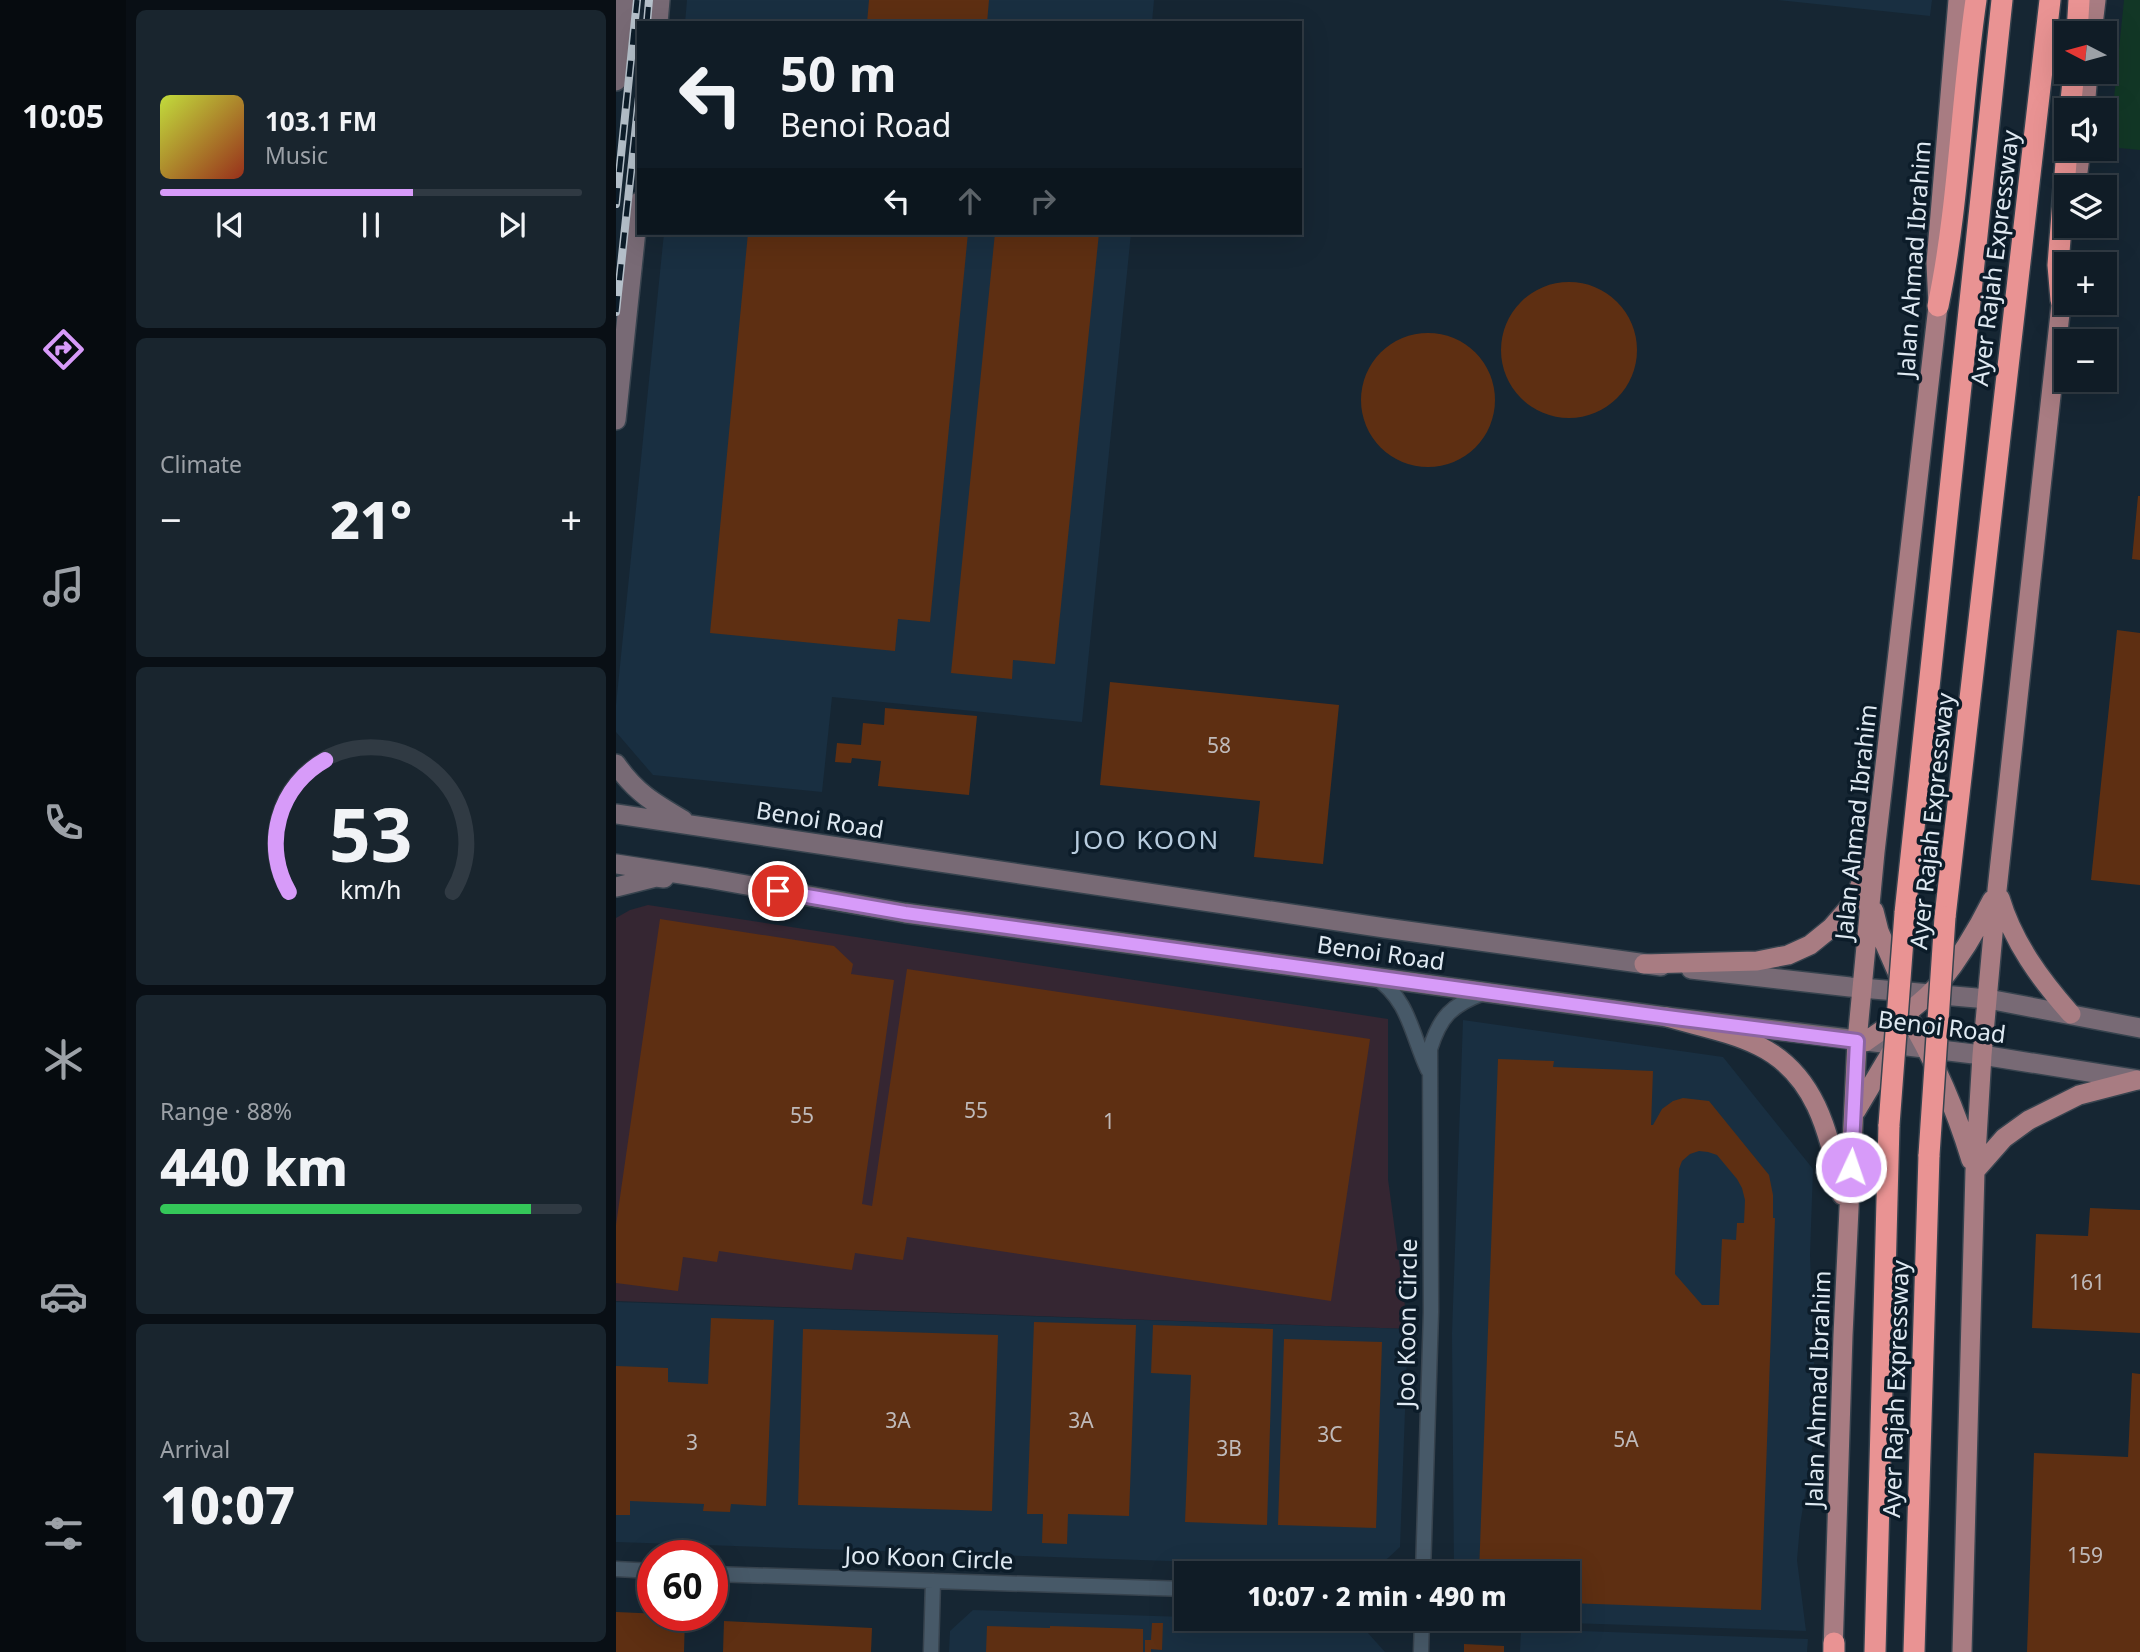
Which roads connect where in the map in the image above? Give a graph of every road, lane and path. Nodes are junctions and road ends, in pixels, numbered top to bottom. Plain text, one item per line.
1 (624, 0) edge
2 (660, 0) edge
3 (1958, 0) edge
4 (1976, 0) edge
5 (2002, 0) edge
6 (2050, 0) edge
7 (2079, 0) edge
8 (2096, 0) edge
9 (658, 21) edge
10 (2078, 21) edge
11 (2093, 21) edge
12 (616, 81) edge
13 (2066, 161) edge
14 (637, 221) edge
15 (2059, 252) edge
16 (1938, 306) junction
17 (2059, 315) edge
18 (616, 420) edge
19 (616, 764) edge
20 (616, 814) edge
21 (692, 825) junction
22 (1875, 852) junction
23 (616, 864) edge
24 (706, 878) junction
25 (616, 887) edge
26 (1997, 890) junction
27 (1871, 896) junction
28 (1644, 964) junction
29 (1372, 975) junction
30 (1863, 987) junction
31 (1488, 992) junction
32 (1988, 999) junction
33 (1912, 1004) junction
34 (2071, 1014) junction
35 (1667, 1017) junction
36 (2140, 1028) edge
37 (1861, 1041) junction
38 (1894, 1045) junction
39 (1927, 1049) junction
40 (1949, 1051) junction
41 (1982, 1055) junction
42 (1430, 1074) junction
43 (2138, 1080) edge
44 (1853, 1115) junction
45 (1975, 1171) junction
46 (1848, 1220) junction
47 (1423, 1561) edge
48 (616, 1569) edge
49 (637, 1570) edge
50 (728, 1575) edge
51 (933, 1581) junction
52 (1174, 1588) edge
53 (1422, 1631) edge
54 (1834, 1649) edge
55 (931, 1652) edge
56 (1421, 1652) edge
57 (1875, 1652) edge
58 (1914, 1652) edge
59 (1962, 1652) edge

1 - 12 main road
2 - 9 main road
3 - 16 main road, Jalan Ahmad Ibrahim
4 - 16 highway
5 - 57 highway, Ayer Rajah Expressway, bridge
6 - 58 highway, Ayer Rajah Expressway, bridge
7 - 10 highway
8 - 11 main road
13 - 15 highway
14 - 18 main road
16 - 22 main road, Jalan Ahmad Ibrahim
17 - 26 main road
19 - 21 main road
20 - 21 main road, Benoi Road
21 - 28 main road, Benoi Road
22 - 27 main road, Jalan Ahmad Ibrahim
22 - 28 main road
23 - 24 main road, Benoi Road
24 - 25 main road
24 - 29 main road, Benoi Road
26 - 32 main road
26 - 33 main road
26 - 34 main road
27 - 30 main road, Jalan Ahmad Ibrahim
27 - 33 main road
28 - 30 main road, Benoi Road
29 - 31 main road, Benoi Road
29 - 42 street, Joo Koon Circle
30 - 33 main road, Benoi Road
30 - 37 main road, Jalan Ahmad Ibrahim
31 - 35 main road, Benoi Road
31 - 42 street, Joo Koon Circle
32 - 33 main road, Benoi Road
32 - 34 main road, Benoi Road
32 - 41 main road
33 - 37 main road
33 - 38 main road
33 - 39 main road
33 - 40 main road
34 - 36 main road, Benoi Road
35 - 37 main road, Benoi Road
35 - 46 main road
37 - 38 main road, Benoi Road
37 - 44 main road, Jalan Ahmad Ibrahim
38 - 39 main road, Benoi Road
38 - 44 main road
39 - 40 main road, Benoi Road
39 - 45 main road
40 - 41 main road, Benoi Road
41 - 43 main road, Benoi Road
41 - 45 main road
42 - 47 street, Joo Koon Circle
43 - 45 main road
44 - 46 main road, Jalan Ahmad Ibrahim
45 - 59 main road
46 - 54 main road, Jalan Ahmad Ibrahim
48 - 49 street
50 - 51 street, Joo Koon Circle
51 - 52 street, Joo Koon Circle
51 - 55 street
53 - 56 street

